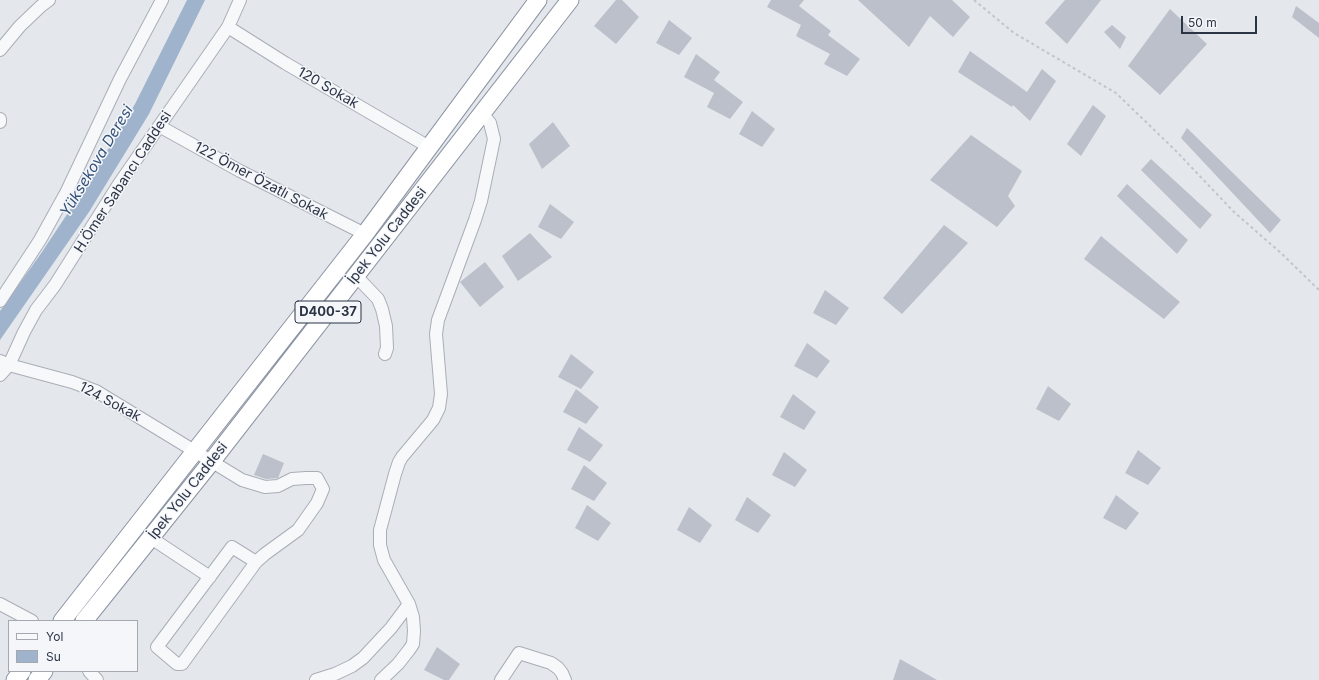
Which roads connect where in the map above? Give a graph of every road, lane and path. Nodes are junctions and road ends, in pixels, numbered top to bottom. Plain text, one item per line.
1 (162, 0) edge
2 (240, 0) edge
3 (538, 0) edge
4 (570, 0) edge
5 (974, 0) edge
6 (42, 2) edge
7 (228, 27) junction
8 (0, 50) edge
9 (482, 112) junction
10 (159, 126) junction
11 (430, 147) junction
12 (365, 234) junction
13 (356, 276) junction
14 (1319, 290) edge
15 (0, 301) edge
16 (385, 354) dead end
17 (4, 363) edge
18 (0, 375) edge
19 (196, 451) junction
20 (212, 461) junction
21 (150, 538) junction
22 (256, 562) junction
23 (210, 577) junction
24 (0, 604) edge
25 (409, 604) junction
26 (30, 620) edge
27 (63, 620) edge
28 (85, 620) edge
29 (21, 672) edge
30 (43, 672) edge
31 (90, 672) edge
32 (15, 680) edge
33 (37, 680) edge
34 (97, 680) edge
35 (316, 680) edge
36 (381, 680) edge
37 (501, 680) edge
38 (565, 680) edge

1 - 15 street
2 - 7 street, H.Ömer Sabancı Caddesi
3 - 11 highway, İpek Yolu Caddesi / D400-37
4 - 9 highway, İpek Yolu Caddesi / D400-37
5 - 14 path
6 - 8 street
7 - 10 street, H.Ömer Sabancı Caddesi
7 - 11 street, 120 Sokak
9 - 13 highway, İpek Yolu Caddesi / D400-37
9 - 25 street
10 - 12 street, 122 Ömer Özatlı Sokak
10 - 17 street, H.Ömer Sabancı Caddesi
11 - 12 highway, İpek Yolu Caddesi / D400-37
12 - 19 highway, İpek Yolu Caddesi / D400-37
13 - 16 street
13 - 20 highway, İpek Yolu Caddesi / D400-37
17 - 18 street, H.Ömer Sabancı Caddesi
17 - 19 street, 124 Sokak
19 - 20 street, 124 Sokak
19 - 27 highway, İpek Yolu Caddesi / D400-37
20 - 21 highway, İpek Yolu Caddesi / D400-37
20 - 22 street, 124 Sokak
21 - 23 street
21 - 28 highway, İpek Yolu Caddesi / D400-37
22 - 23 street
22 - 23 street
24 - 26 street
25 - 35 street
25 - 36 street
29 - 32 highway
30 - 33 highway
31 - 34 street
37 - 38 street

